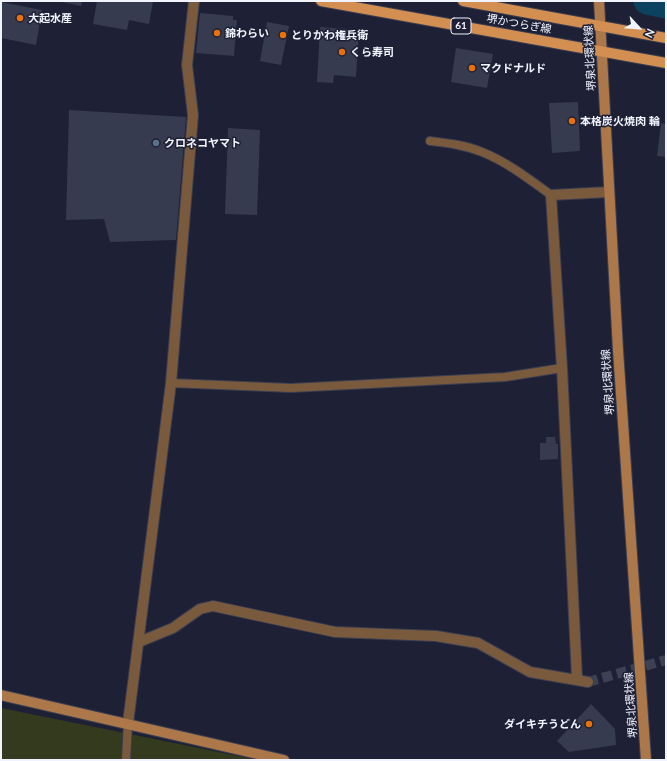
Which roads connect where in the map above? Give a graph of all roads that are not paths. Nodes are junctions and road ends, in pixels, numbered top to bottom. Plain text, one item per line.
1 (194, 1) edge
2 (321, 1) edge
3 (463, 1) edge
4 (599, 1) edge
5 (600, 26) junction
6 (666, 38) edge
7 (602, 51) junction
8 (666, 63) edge
9 (430, 141) dead end
10 (609, 192) junction
11 (551, 195) junction
12 (562, 368) junction
13 (171, 382) junction
14 (139, 642) junction
15 (577, 678) junction
16 (588, 682) tunnel mouth
17 (1, 695) edge
18 (128, 723) junction
19 (126, 760) edge
20 (284, 760) edge
21 (646, 760) edge

1 - 13 street
2 - 7 main road, 堺かつらぎ線 / 61
3 - 5 main road, 堺かつらぎ線 / 61
4 - 5 main road, 堺泉北環状線
5 - 6 main road, 堺かつらぎ線 / 61
5 - 7 main road, 堺泉北環状線
7 - 8 main road, 堺かつらぎ線 / 61
7 - 10 main road, 堺泉北環状線
9 - 11 lane
10 - 11 street
10 - 21 main road, 堺泉北環状線
11 - 12 street
12 - 13 lane
12 - 15 street
13 - 14 street
14 - 15 street
14 - 18 street
15 - 16 street
17 - 18 main road
18 - 19 lane
18 - 20 main road

